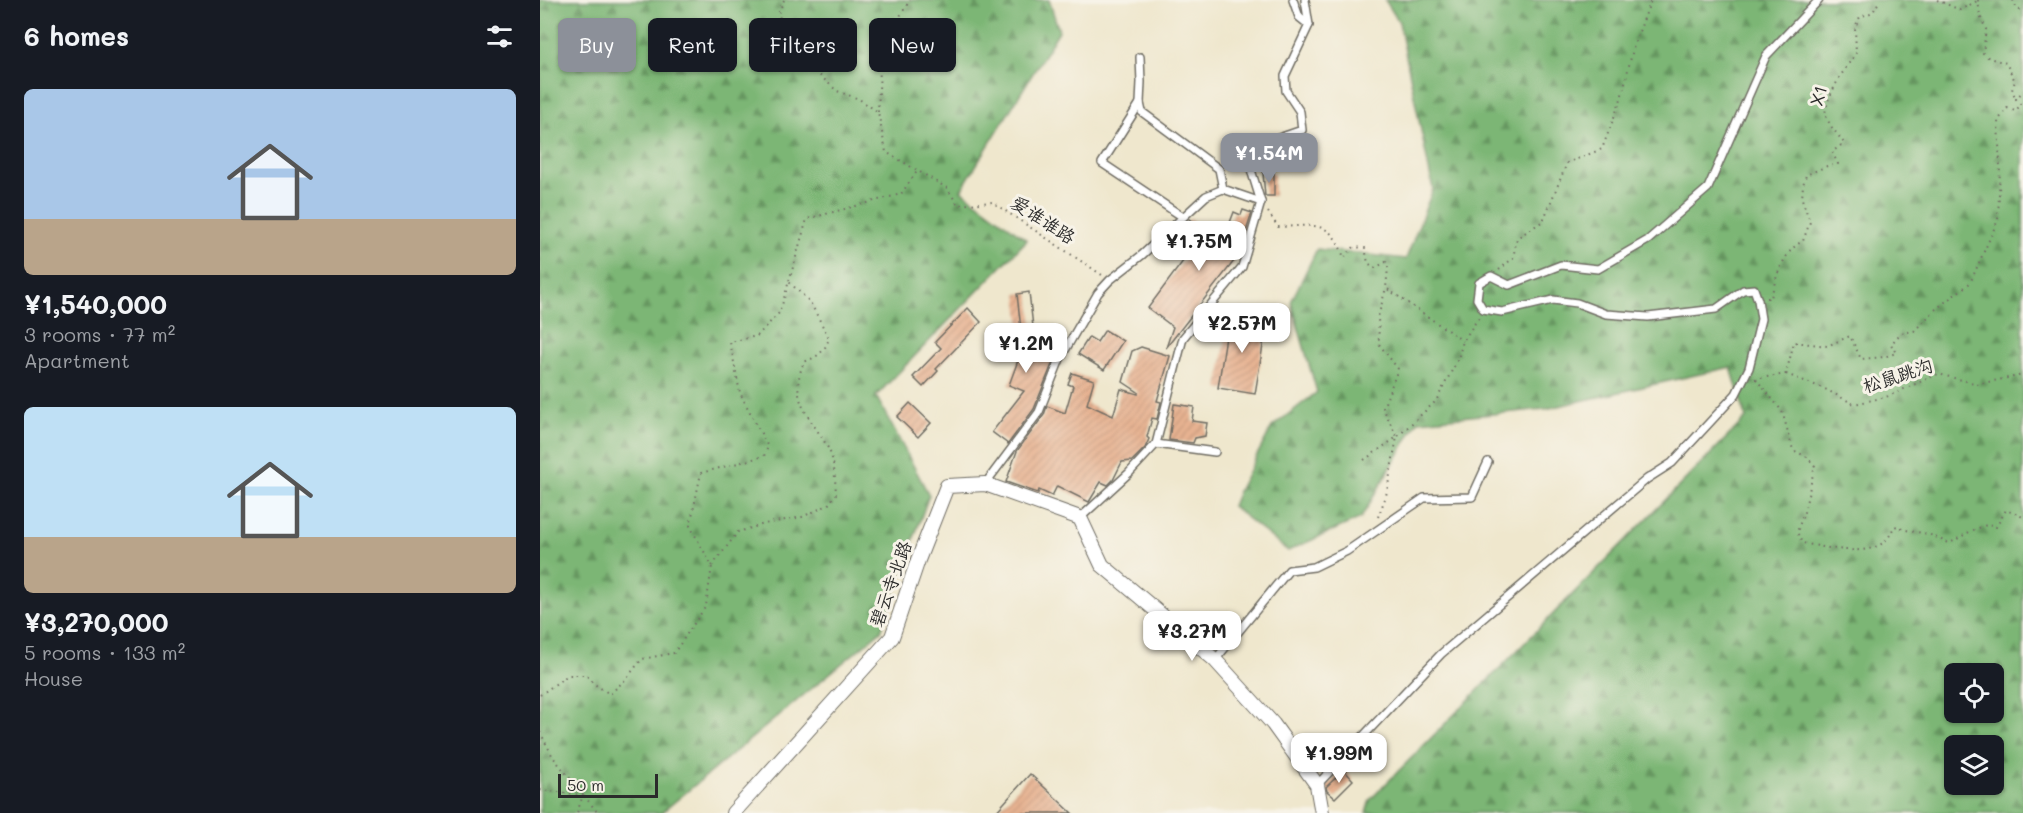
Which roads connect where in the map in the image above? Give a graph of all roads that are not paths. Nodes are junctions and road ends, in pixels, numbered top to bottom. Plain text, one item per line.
1 (1293, 0) edge
2 (1305, 0) edge
3 (1819, 0) edge
4 (1309, 26) junction
5 (1140, 57) dead end
6 (1140, 103) junction
7 (1223, 189) junction
8 (1261, 202) junction
9 (1182, 217) junction
10 (1156, 444) junction
11 (1215, 452) dead end
12 (1488, 462) dead end
13 (985, 484) junction
14 (1080, 518) junction
15 (1215, 660) junction
16 (1317, 785) junction
17 (733, 813) edge
18 (1322, 813) edge

1 - 4 lane
2 - 4 lane
3 - 16 lane
4 - 8 lane
5 - 6 lane
6 - 7 lane
6 - 9 lane
7 - 8 lane
7 - 9 lane
8 - 10 lane
9 - 13 lane
10 - 11 lane
10 - 14 lane
12 - 15 lane
13 - 14 street, 碧云寺北路
13 - 17 street, 碧云寺北路
14 - 15 street
15 - 16 street
16 - 18 street

